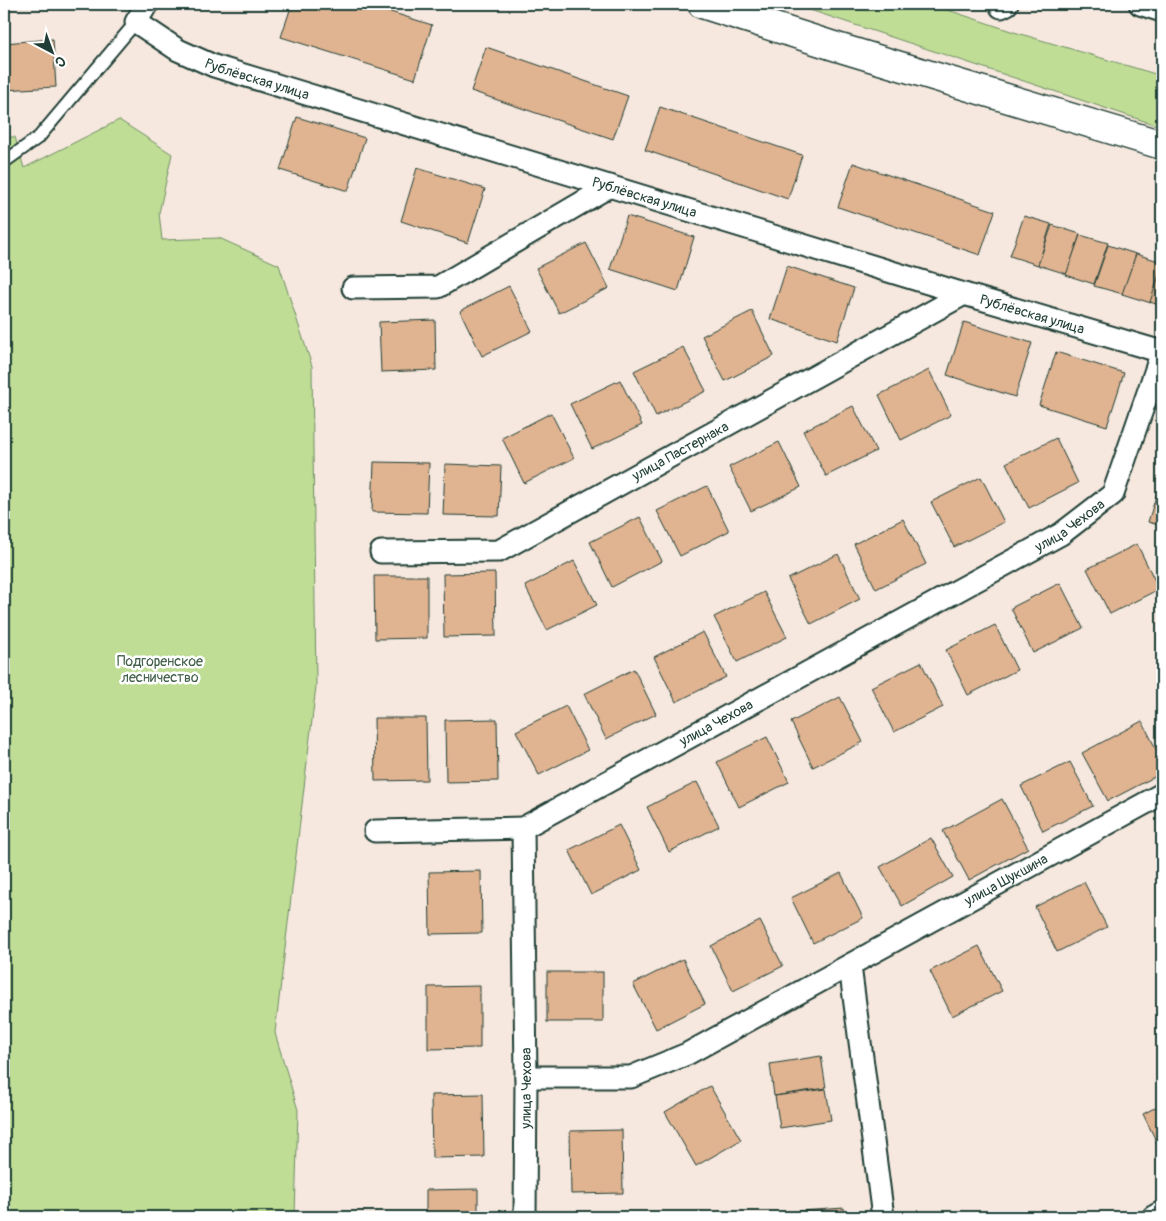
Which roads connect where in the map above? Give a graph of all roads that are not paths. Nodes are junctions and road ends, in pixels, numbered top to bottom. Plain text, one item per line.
1 (147, 4) edge
2 (702, 4) edge
3 (1140, 4) edge
4 (1162, 11) edge
5 (136, 22) junction
6 (1162, 146) edge
7 (4, 162) edge
8 (610, 186) junction
9 (353, 288) dead end
10 (964, 294) junction
11 (1162, 352) edge
12 (381, 552) dead end
13 (1162, 794) edge
14 (523, 828) junction
15 (375, 831) dead end
16 (850, 966) junction
17 (526, 1077) junction
18 (1162, 1212) edge
19 (525, 1217) edge
20 (883, 1217) edge
21 (1153, 1217) edge

1 - 5 street
2 - 6 main road
3 - 4 street
5 - 7 lane
5 - 8 street, Рублёвская улица
8 - 9 street
8 - 10 street, Рублёвская улица
10 - 11 street, Рублёвская улица
10 - 12 street, улица Пастернака
11 - 14 street, улица Чехова
13 - 16 street, улица Шукшина
14 - 15 street
14 - 17 street, улица Чехова
16 - 17 street, улица Шукшина
16 - 20 street
17 - 19 street, улица Чехова
18 - 21 street

